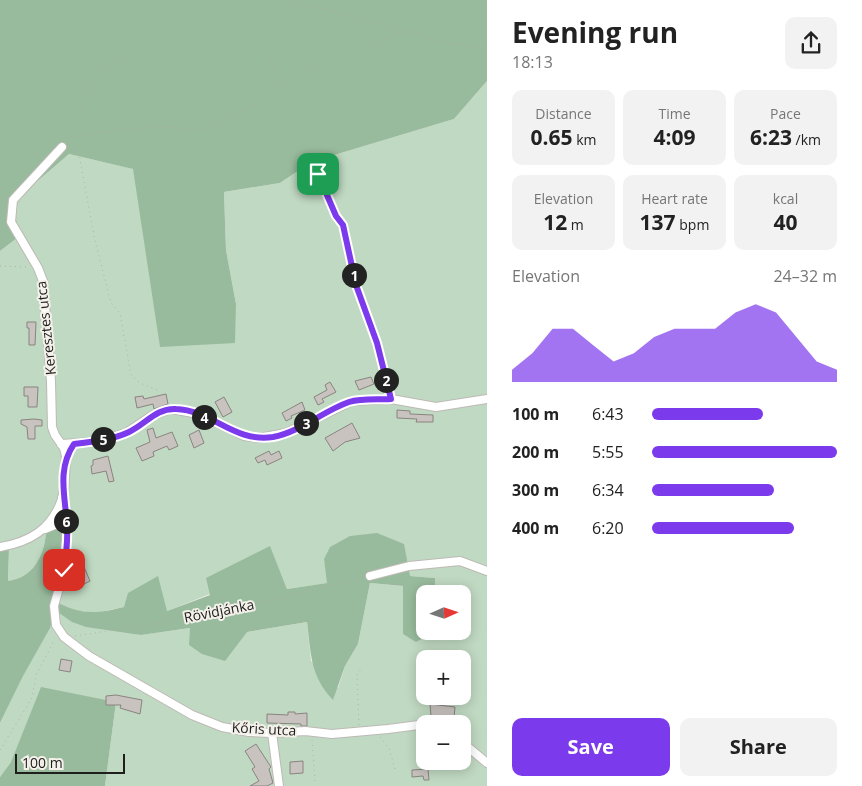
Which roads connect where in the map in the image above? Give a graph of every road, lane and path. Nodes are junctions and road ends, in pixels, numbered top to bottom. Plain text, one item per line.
1 (52, 0) edge
2 (193, 0) edge
3 (248, 0) edge
4 (281, 0) edge
5 (407, 31) junction
6 (487, 48) edge
7 (281, 88) junction
8 (85, 99) junction
9 (66, 138) junction
10 (62, 147) junction
11 (318, 174) dead end
12 (0, 266) edge
13 (38, 268) junction
14 (159, 391) dead end
15 (391, 399) junction
16 (487, 399) edge
17 (61, 444) junction
18 (74, 444) junction
19 (66, 456) junction
20 (62, 498) junction
21 (67, 524) junction
22 (45, 529) junction
23 (0, 547) edge
24 (487, 570) edge
25 (370, 576) joint
26 (59, 629) junction
27 (64, 637) junction
28 (362, 668) dead end
29 (416, 725) edge
30 (371, 731) junction
31 (272, 732) junction
32 (312, 732) junction
33 (359, 732) junction
34 (0, 750) edge
35 (471, 750) edge
36 (487, 763) edge
37 (395, 769) dead end
38 (315, 781) dead end
39 (278, 786) edge

1 - 8 path
2 - 8 path
3 - 7 path
4 - 5 path
5 - 6 path
5 - 7 path
7 - 9 path
8 - 9 path
9 - 10 path
10 - 13 street, Keresztes utca
10 - 14 path
11 - 15 path
12 - 13 path
13 - 17 street, Keresztes utca
15 - 16 street
15 - 18 street
17 - 18 street
17 - 19 street, Keresztes utca
18 - 19 street, Keresztes utca
19 - 20 street, Keresztes utca
20 - 21 street
20 - 22 street, Keresztes utca
21 - 22 street
21 - 26 street
22 - 23 street
24 - 25 street
25 - 27 path, Rövidjánka
26 - 27 street
26 - 34 path
27 - 31 street, Kőris utca
28 - 33 path
29 - 30 street, Kőris utca
30 - 33 street, Kőris utca
30 - 37 path
31 - 32 street, Kőris utca
31 - 39 street
32 - 33 street, Kőris utca
32 - 38 path
35 - 36 street

